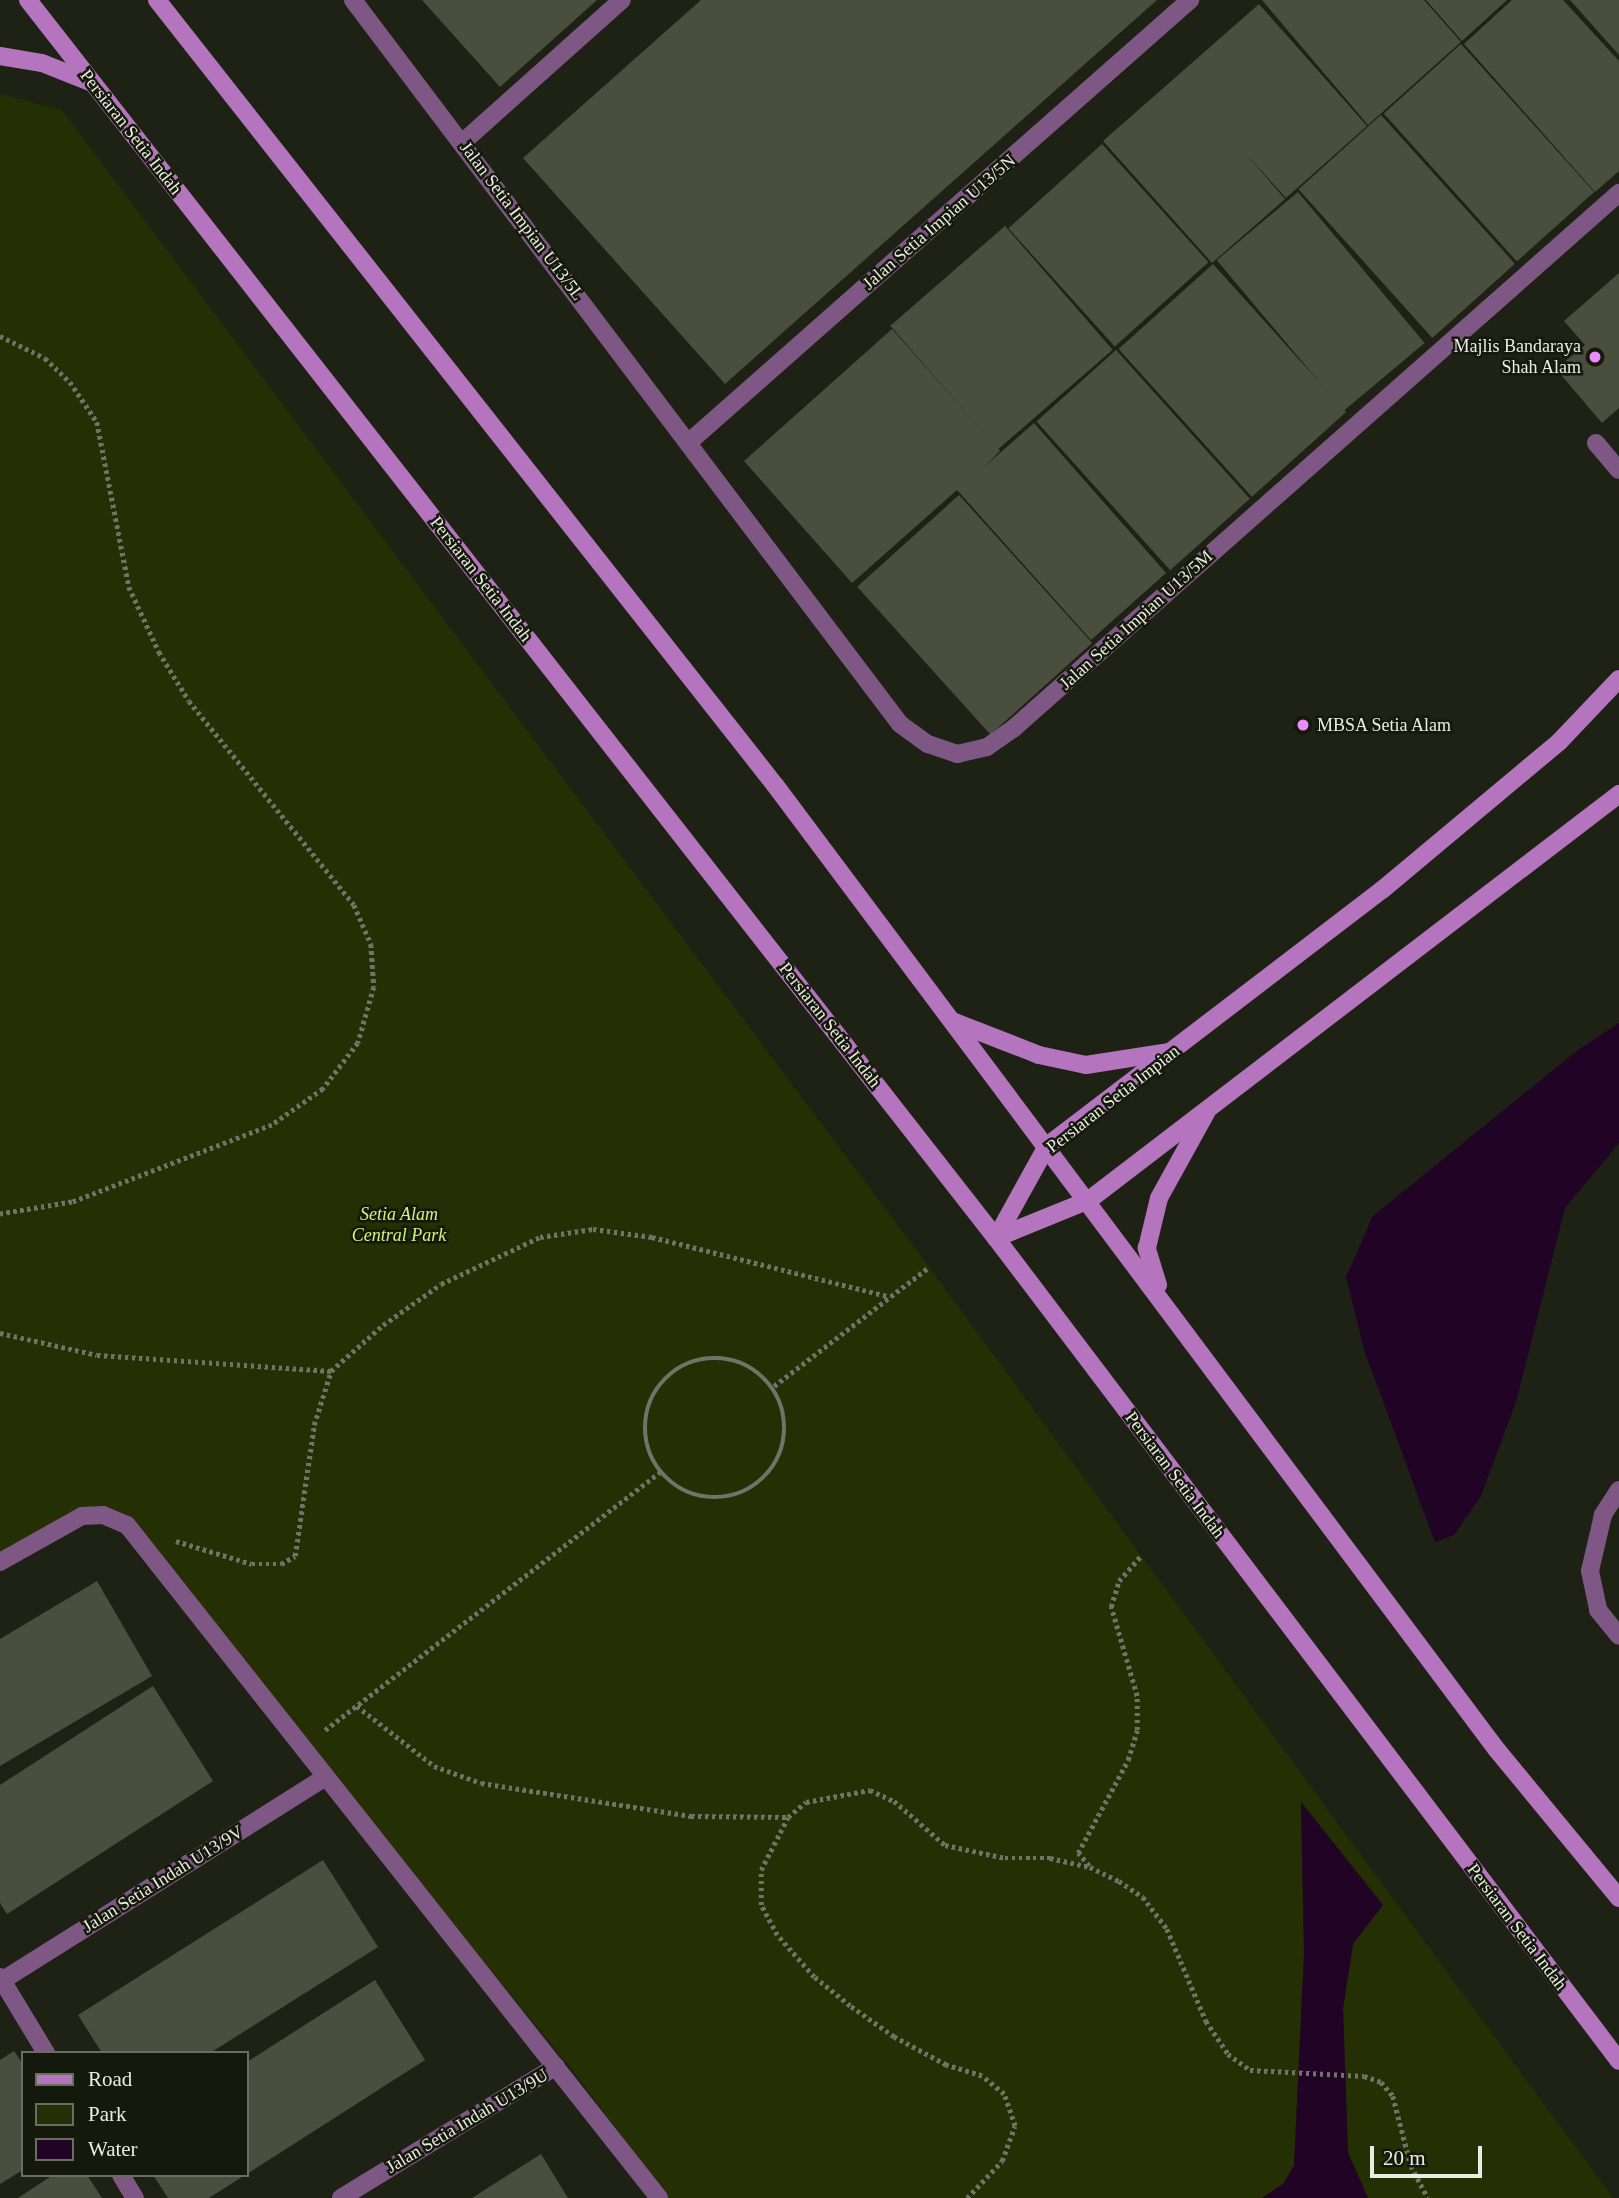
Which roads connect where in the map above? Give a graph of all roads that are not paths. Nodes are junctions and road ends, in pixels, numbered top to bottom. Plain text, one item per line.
1 (28, 0) edge
2 (157, 0) edge
3 (353, 0) edge
4 (622, 0) edge
5 (1190, 0) edge
6 (0, 56) edge
7 (93, 83) junction
8 (463, 142) junction
9 (1619, 193) edge
10 (688, 443) junction
11 (1596, 443) dead end
12 (1619, 470) edge
13 (1619, 679) edge
14 (1619, 794) edge
15 (953, 1021) junction
16 (1171, 1052) junction
17 (1213, 1102) junction
18 (1046, 1146) junction
19 (1089, 1200) junction
20 (996, 1238) junction
21 (1162, 1299) junction
22 (1619, 1490) edge
23 (0, 1562) edge
24 (1619, 1636) edge
25 (326, 1776) junction
26 (1619, 1898) edge
27 (1, 1980) edge
28 (45, 2051) edge
29 (1619, 2061) edge
30 (556, 2066) junction
31 (122, 2177) edge
32 (135, 2198) edge
33 (341, 2198) edge
34 (659, 2198) edge

1 - 7 street, Persiaran Setia Indah
2 - 15 street
3 - 8 street, Jalan Setia Impian U13/5L
4 - 8 street
5 - 10 street, Jalan Setia Impian U13/5N
6 - 7 street
7 - 20 street, Persiaran Setia Indah
8 - 10 street, Jalan Setia Impian U13/5L
9 - 10 street, Jalan Setia Impian U13/5M
11 - 12 street
13 - 16 street, Persiaran Setia Impian
14 - 17 street
15 - 16 street
15 - 18 street
16 - 18 street, Persiaran Setia Impian
17 - 19 street
17 - 21 street
18 - 19 street
18 - 20 street, Persiaran Setia Impian
19 - 20 street
19 - 21 street
20 - 29 street, Persiaran Setia Indah
21 - 26 street
22 - 24 street
23 - 25 street
25 - 27 street, Jalan Setia Indah U13/9V
25 - 30 street
27 - 28 street
30 - 33 street, Jalan Setia Indah U13/9U
30 - 34 street
31 - 32 street

